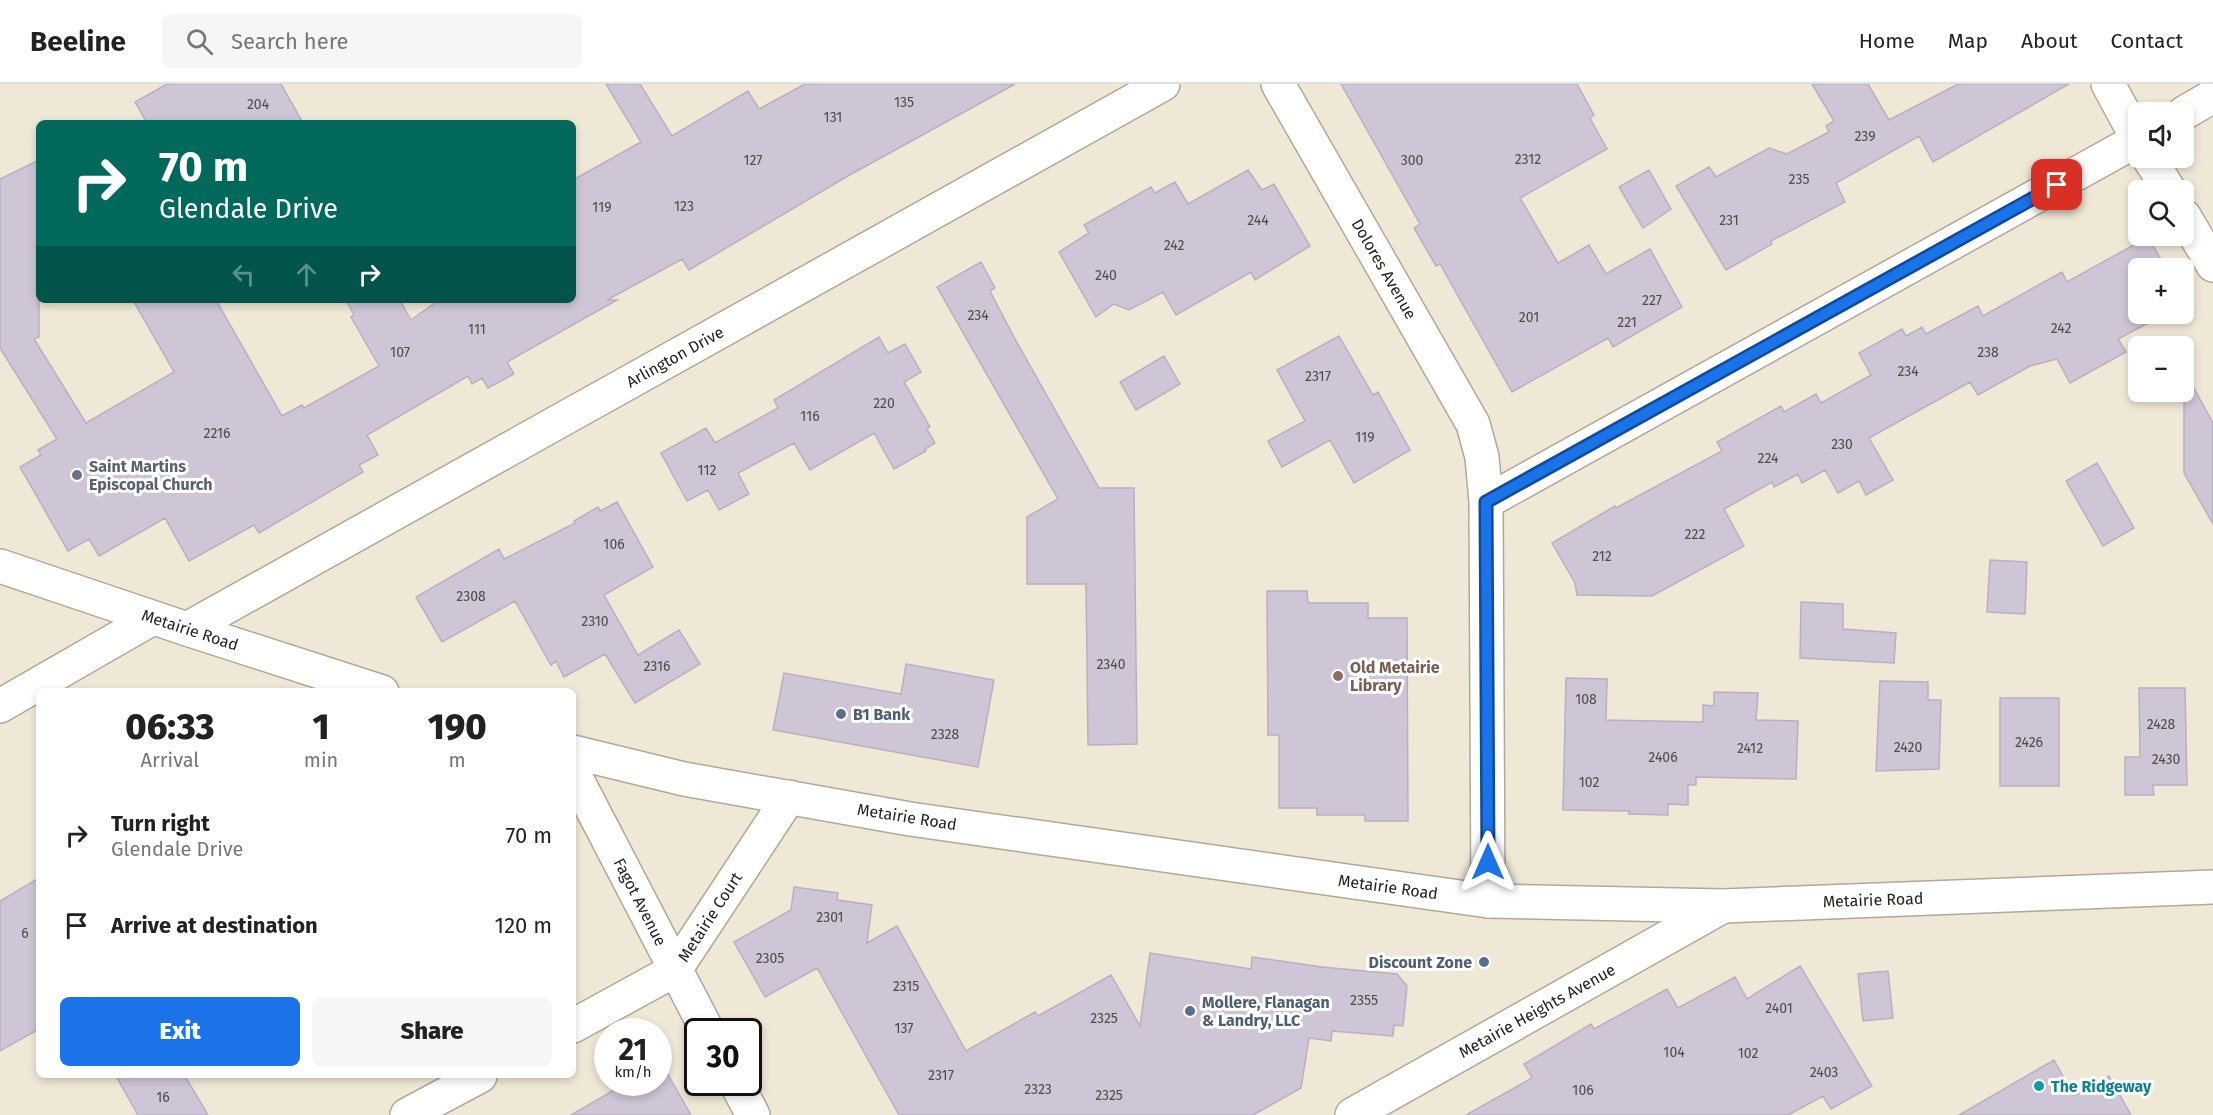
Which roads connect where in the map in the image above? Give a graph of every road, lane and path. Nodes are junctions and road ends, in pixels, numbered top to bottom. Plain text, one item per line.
1 (1163, 84) edge
2 (1278, 84) edge
3 (2108, 84) edge
4 (2213, 96) edge
5 (2194, 107) edge
6 (2128, 120) edge
7 (2128, 146) edge
8 (2194, 233) edge
9 (2213, 265) edge
10 (1486, 502) junction
11 (0, 566) edge
12 (153, 618) junction
13 (187, 629) junction
14 (370, 688) edge
15 (0, 706) edge
16 (576, 753) edge
17 (576, 778) edge
18 (789, 797) junction
19 (2213, 887) edge
20 (1488, 901) junction
21 (1723, 906) junction
22 (675, 970) junction
23 (701, 1018) edge
24 (576, 1024) edge
25 (476, 1078) edge
26 (743, 1096) edge
27 (407, 1115) edge
28 (753, 1115) edge
29 (1352, 1115) edge

1 - 13 street, Arlington Drive
2 - 10 street, Dolores Avenue
3 - 6 street
4 - 5 street
7 - 10 street
8 - 9 street
10 - 20 street, Dolores Avenue
11 - 12 street, Metairie Road
12 - 13 street, Metairie Road
12 - 15 street
13 - 14 street, Metairie Road
16 - 18 street, Metairie Road
17 - 22 street, Fagot Avenue
18 - 20 street, Metairie Road
18 - 22 street, Metairie Court
19 - 21 street, Metairie Road
20 - 21 street, Metairie Road
21 - 29 street, Metairie Heights Avenue
22 - 23 street, Fagot Avenue
22 - 24 street, Metairie Court
25 - 27 street
26 - 28 street

